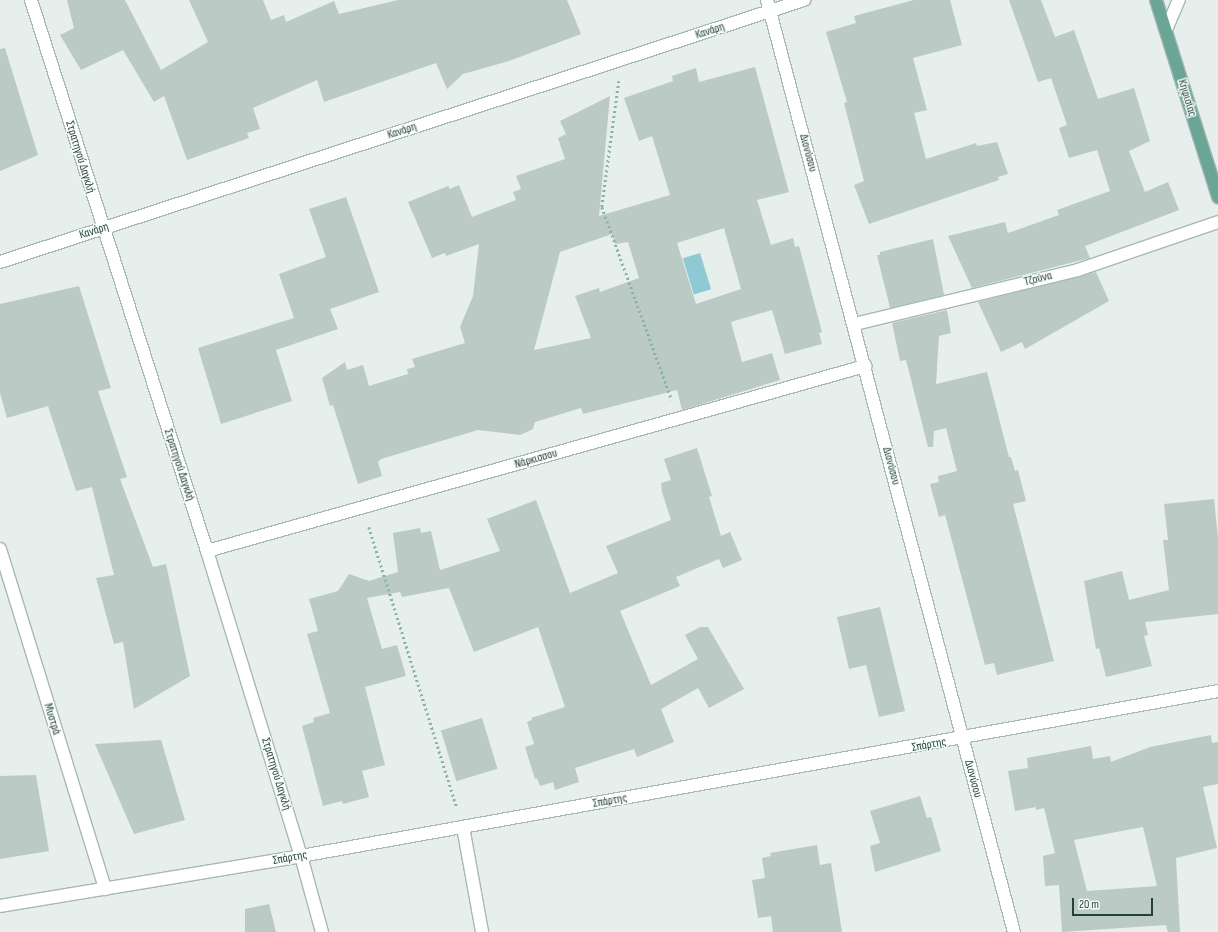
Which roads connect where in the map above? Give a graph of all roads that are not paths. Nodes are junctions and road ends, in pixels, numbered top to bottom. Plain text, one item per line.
1 (31, 0) edge
2 (804, 0) edge
3 (1156, 0) edge
4 (1179, 0) edge
5 (769, 6) edge
6 (1166, 30) junction
7 (1218, 197) edge
8 (1218, 222) edge
9 (103, 228) junction
10 (0, 262) edge
11 (854, 324) junction
12 (865, 366) junction
13 (0, 549) edge
14 (207, 551) junction
15 (1218, 691) edge
16 (962, 739) junction
17 (463, 827) junction
18 (301, 856) junction
19 (105, 889) junction
20 (0, 906) edge
21 (322, 932) edge
22 (482, 932) edge
23 (1014, 932) edge

1 - 9 street, Στρατηγού Δαγκλή
2 - 5 street, Κανάρη
3 - 6 main road, Κηφισίας
4 - 6 street
5 - 9 street, Κανάρη
5 - 11 street, Διονύσου
6 - 7 main road, Κηφισίας
8 - 11 street, Τζούνα
9 - 10 street, Κανάρη
9 - 14 street, Στρατηγού Δαγκλή
11 - 12 street, Διονύσου
12 - 14 street, Νάρκισσου
12 - 16 street, Διονύσου
13 - 19 street, Μυστρά
14 - 18 street, Στρατηγού Δαγκλή
15 - 16 street, Σπάρτης
16 - 17 street, Σπάρτης
16 - 23 street, Διονύσου
17 - 18 street, Σπάρτης
17 - 22 street
18 - 19 street, Σπάρτης
18 - 21 street, Στρατηγού Δαγκλή
19 - 20 street, Σπάρτης

